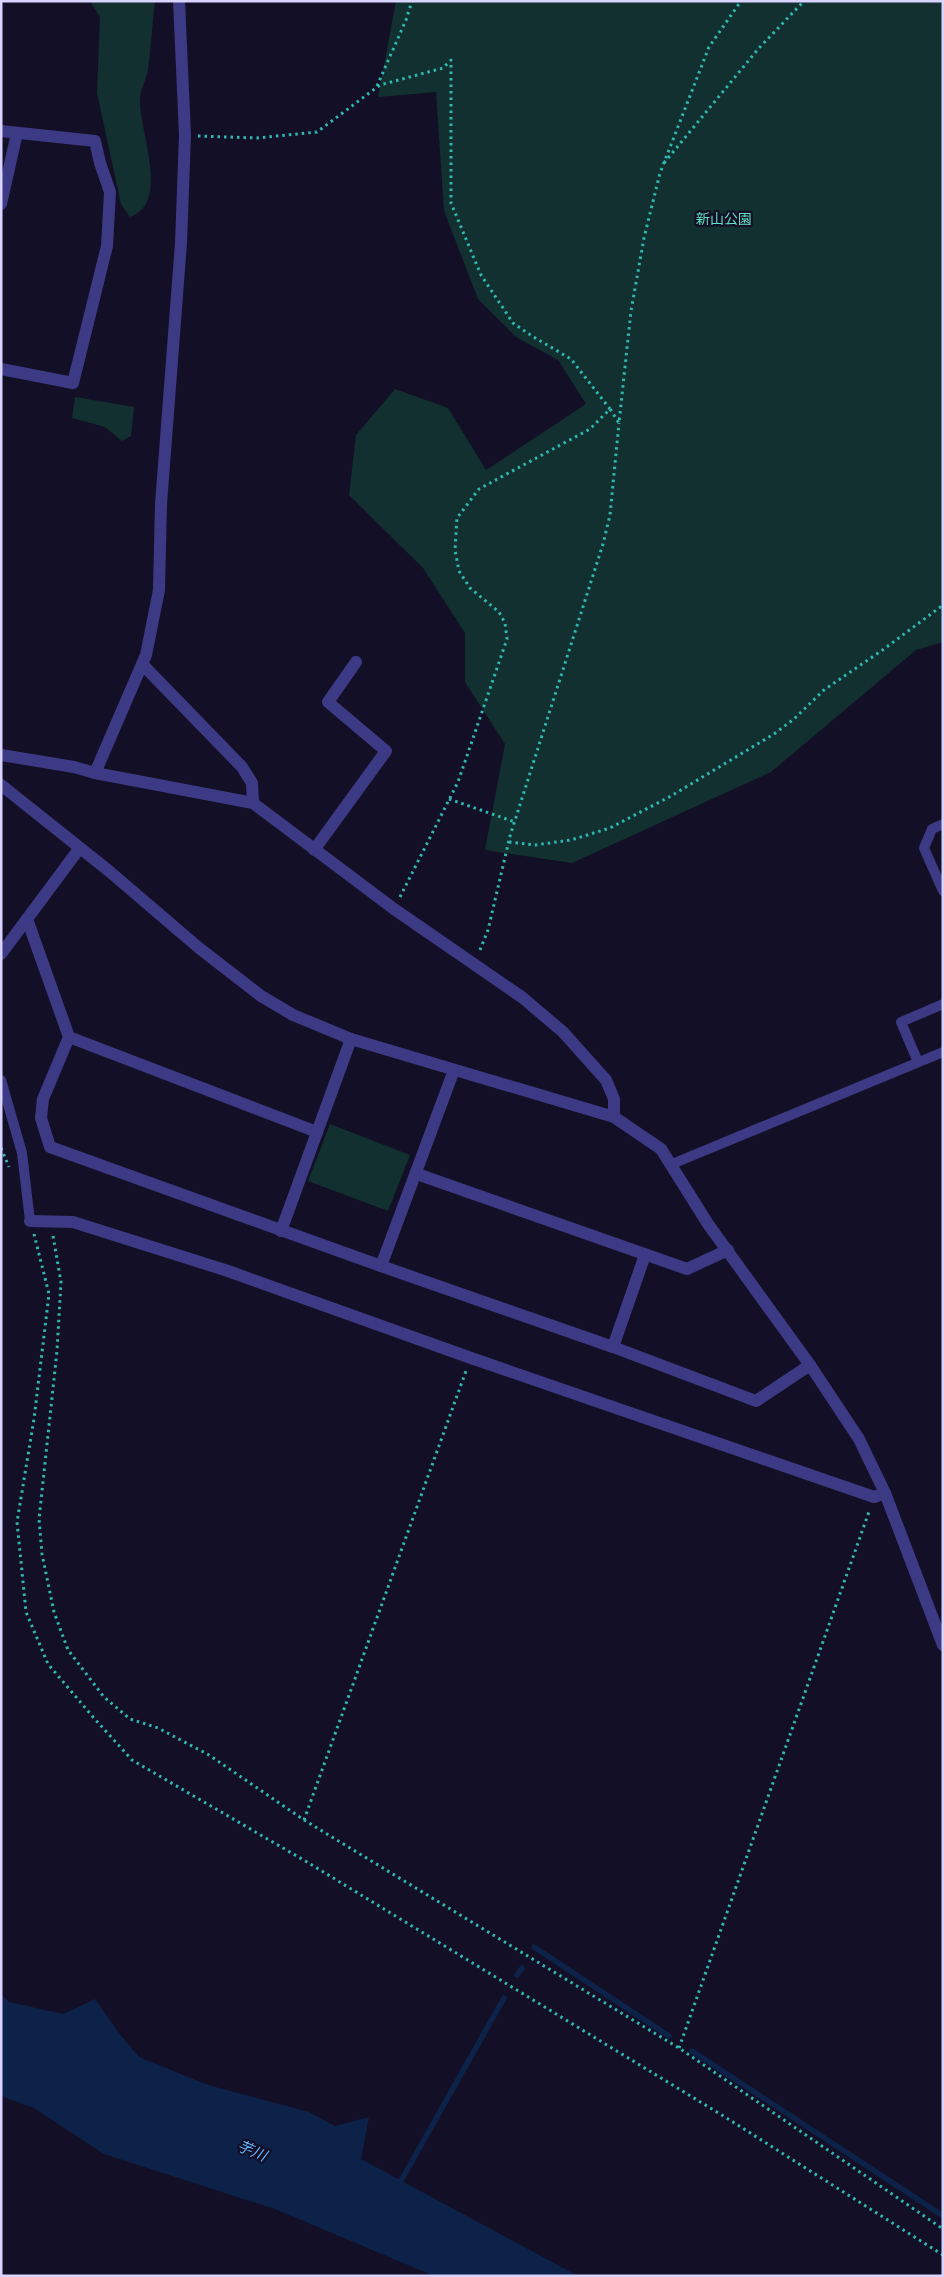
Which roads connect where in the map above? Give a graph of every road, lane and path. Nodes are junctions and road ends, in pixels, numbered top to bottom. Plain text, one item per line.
1 (179, 1) edge
2 (412, 1) edge
3 (741, 1) edge
4 (804, 1) edge
5 (377, 86) junction
6 (1, 131) edge
7 (17, 133) junction
8 (185, 135) junction
9 (662, 165) junction
10 (1, 204) edge
11 (1, 369) edge
12 (610, 410) junction
13 (619, 423) junction
14 (943, 605) edge
15 (356, 662) dead end
16 (142, 664) junction
17 (1, 755) edge
18 (95, 773) junction
19 (1, 784) edge
20 (449, 799) junction
21 (252, 803) junction
22 (515, 822) junction
23 (943, 824) edge
24 (509, 842) junction
25 (80, 849) junction
26 (314, 850) junction
27 (943, 891) edge
28 (394, 909) junction
29 (27, 919) junction
30 (1, 954) edge
31 (472, 964) junction
32 (943, 1004) edge
33 (69, 1037) junction
34 (351, 1039) junction
35 (943, 1052) edge
36 (918, 1062) junction
37 (454, 1070) junction
38 (1, 1080) edge
39 (614, 1117) junction
40 (317, 1132) junction
41 (672, 1164) junction
42 (417, 1174) junction
43 (30, 1220) junction
44 (281, 1231) junction
45 (728, 1250) junction
46 (645, 1255) junction
47 (381, 1266) junction
48 (613, 1347) junction
49 (470, 1358) junction
50 (810, 1365) junction
51 (879, 1495) junction
52 (943, 1645) edge
53 (304, 1820) junction
54 (679, 2048) junction
55 (943, 2229) edge
56 (943, 2255) edge

1 - 8 street
2 - 5 path
3 - 9 path
4 - 9 path
5 - 8 path
5 - 12 path
6 - 7 street
7 - 10 street
7 - 11 street
8 - 16 street
9 - 13 path
12 - 13 path
12 - 20 path
13 - 22 path
14 - 24 path
15 - 26 street
16 - 18 street
16 - 21 street
17 - 18 street
18 - 21 street
19 - 25 street
20 - 22 path
20 - 28 path
21 - 26 street
22 - 24 path
23 - 27 lane
24 - 31 path
25 - 29 street
25 - 34 street
26 - 28 street
28 - 31 street
29 - 30 street
29 - 33 street
31 - 39 street
32 - 36 lane
33 - 40 street
33 - 44 street
34 - 37 street
34 - 40 street
35 - 36 lane
36 - 41 lane
37 - 39 street
37 - 42 street
38 - 43 lane
39 - 41 street
40 - 44 street
41 - 45 street
42 - 46 street
42 - 47 street
43 - 49 street
43 - 53 path
43 - 56 path
44 - 47 street
45 - 46 street
45 - 50 street
46 - 48 street
47 - 48 street
48 - 50 street
49 - 51 street
49 - 53 path
50 - 51 street
51 - 52 street
51 - 54 path
53 - 54 path
54 - 55 path

